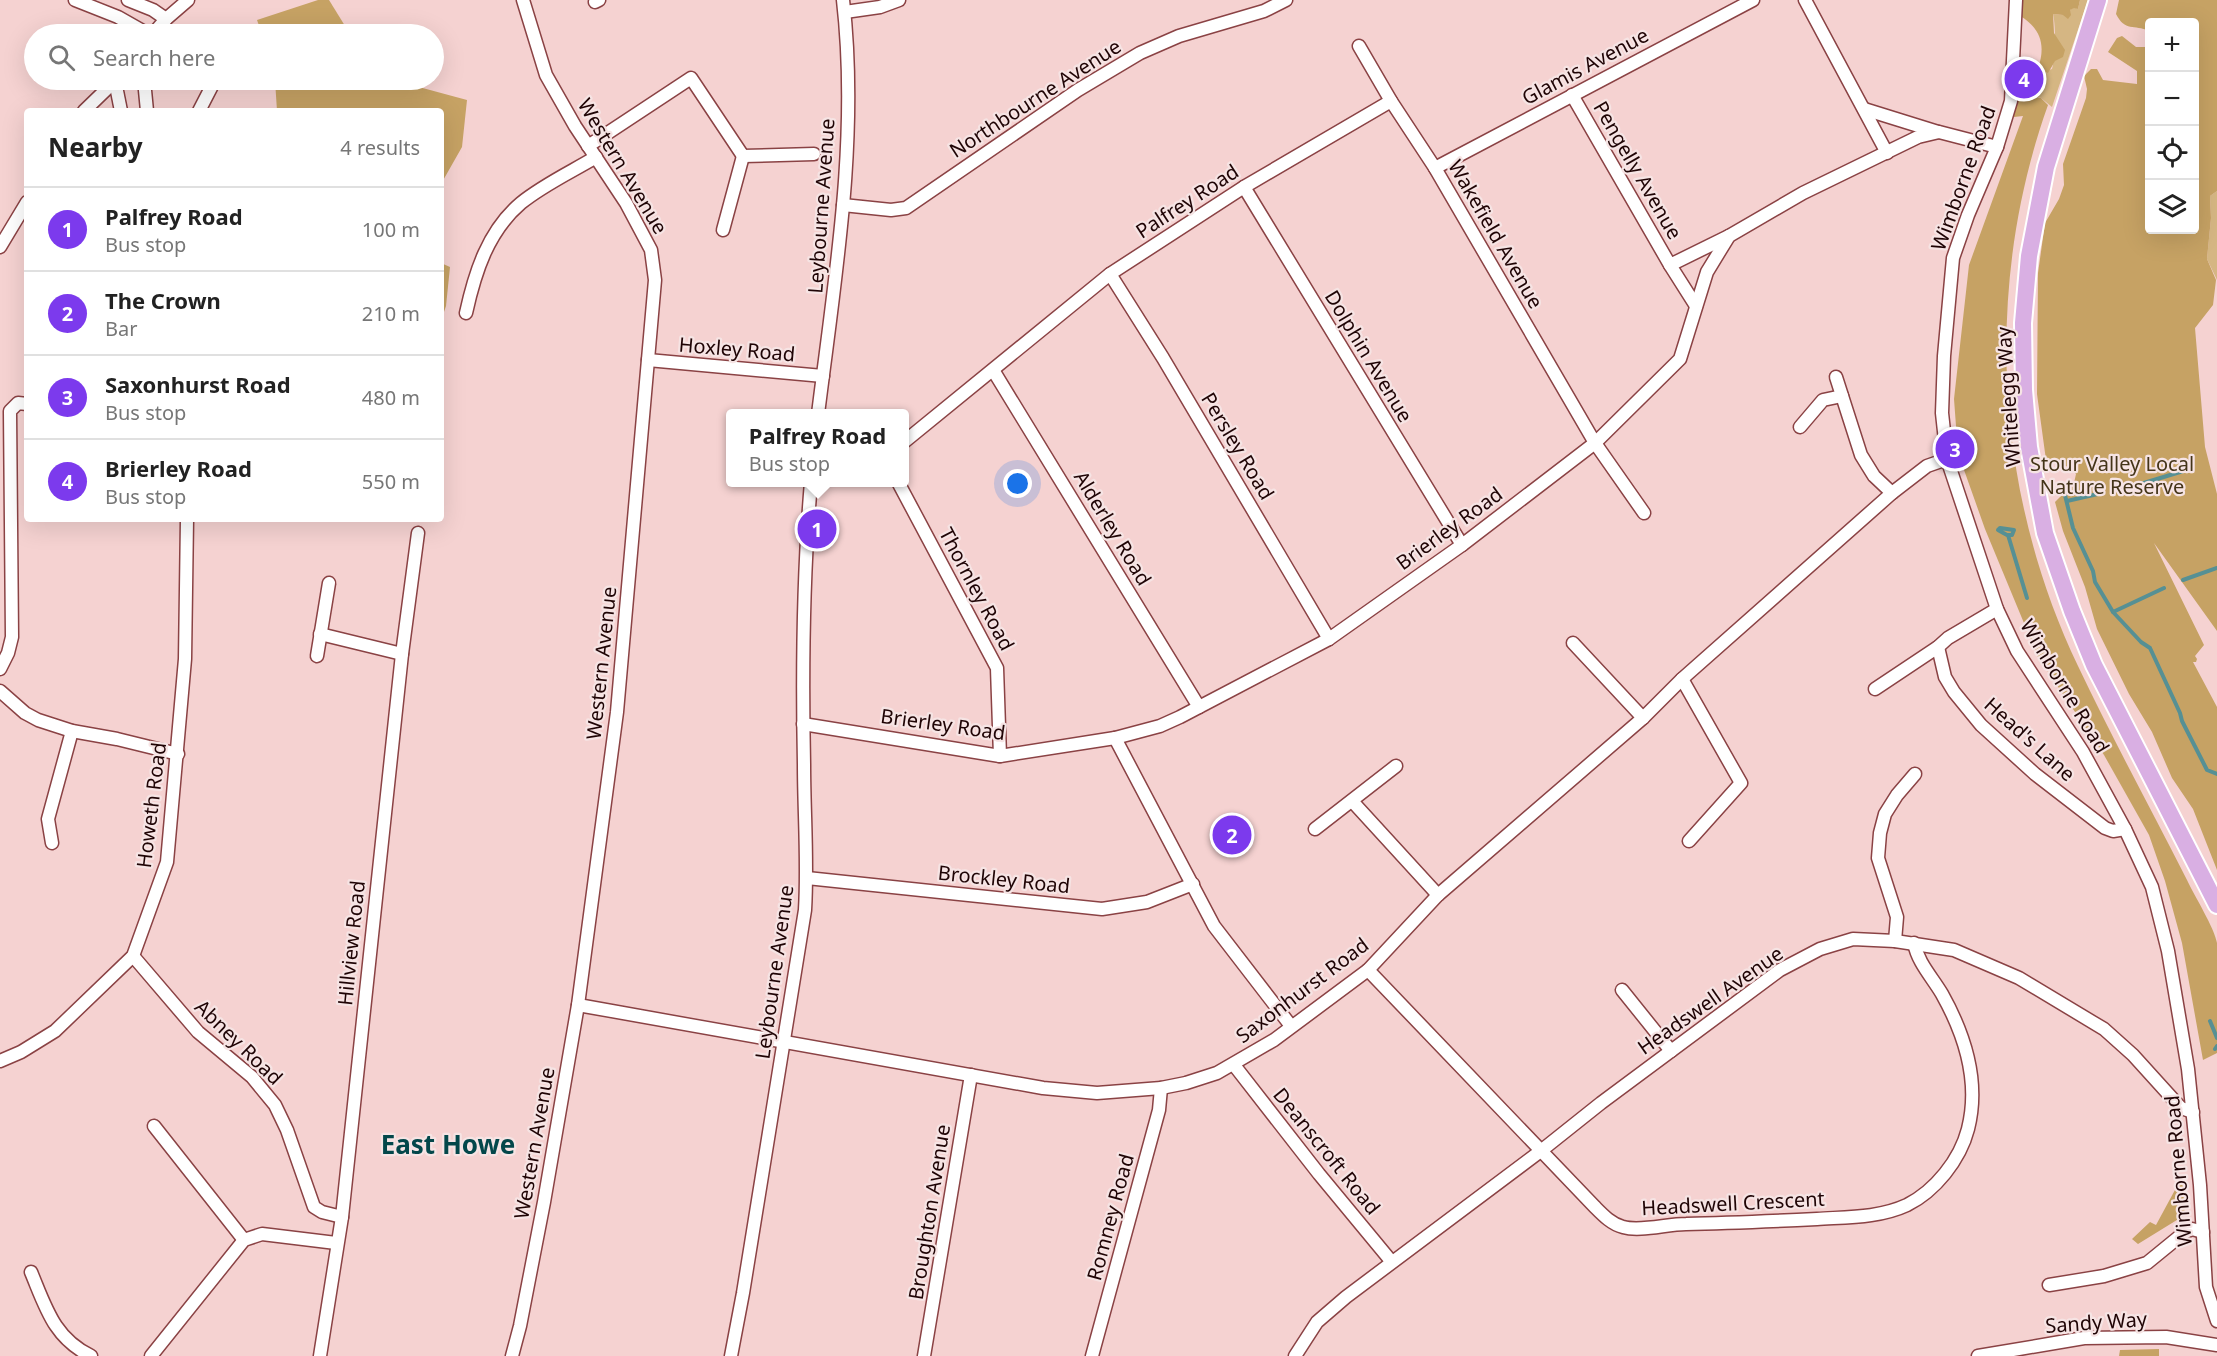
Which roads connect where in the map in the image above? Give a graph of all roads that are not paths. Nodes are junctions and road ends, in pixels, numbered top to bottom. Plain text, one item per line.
1 (75, 0) edge
2 (128, 0) edge
3 (188, 0) edge
4 (523, 0) edge
5 (899, 0) edge
6 (1286, 0) edge
7 (1753, 0) edge
8 (1804, 0) edge
9 (2016, 0) edge
10 (2098, 0) edge
11 (844, 6) edge
12 (166, 19) junction
13 (130, 24) edge
14 (162, 24) edge
15 (1359, 46) dead end
16 (105, 90) edge
17 (117, 90) edge
18 (145, 90) edge
19 (210, 90) edge
20 (1572, 95) junction
21 (1391, 101) junction
22 (87, 108) edge
23 (120, 108) edge
24 (147, 108) edge
25 (201, 108) edge
26 (1864, 109) junction
27 (1940, 132) junction
28 (588, 146) junction
29 (1997, 147) junction
30 (1887, 153) junction
31 (814, 154) dead end
32 (743, 156) junction
33 (596, 158) junction
34 (1435, 168) junction
35 (1244, 187) junction
36 (843, 205) junction
37 (24, 207) edge
38 (723, 230) dead end
39 (1729, 236) junction
40 (0, 247) edge
41 (1670, 265) junction
42 (1110, 274) junction
43 (1696, 306) junction
44 (466, 313) dead end
45 (648, 360) junction
46 (993, 370) junction
47 (823, 376) junction
48 (1836, 377) dead end
49 (1842, 396) junction
50 (24, 404) edge
51 (819, 409) edge
52 (1800, 427) dead end
53 (909, 438) edge
54 (1595, 443) junction
55 (1947, 459) junction
56 (811, 487) edge
57 (900, 487) edge
58 (1892, 493) junction
59 (1644, 513) dead end
60 (188, 522) edge
61 (418, 533) dead end
62 (1462, 544) junction
63 (329, 583) dead end
64 (1997, 609) junction
65 (320, 634) junction
66 (1329, 639) junction
67 (1573, 643) dead end
68 (1938, 647) junction
69 (402, 654) junction
70 (317, 656) dead end
71 (0, 669) edge
72 (1682, 679) junction
73 (1875, 689) dead end
74 (0, 691) edge
75 (1199, 707) junction
76 (1643, 718) junction
77 (803, 724) junction
78 (72, 730) junction
79 (1115, 738) junction
80 (178, 754) junction
81 (1000, 756) junction
82 (1396, 766) dead end
83 (1915, 774) dead end
84 (1352, 801) junction
85 (1315, 828) dead end
86 (2125, 829) junction
87 (1689, 841) dead end
88 (52, 843) dead end
89 (807, 878) junction
90 (1193, 884) junction
91 (1438, 895) junction
92 (2217, 905) edge
93 (1896, 941) junction
94 (1914, 943) junction
95 (133, 956) junction
96 (1368, 970) junction
97 (1622, 990) dead end
98 (578, 1005) junction
99 (1292, 1026) junction
100 (784, 1042) junction
101 (1671, 1051) junction
102 (0, 1061) edge
103 (1234, 1065) junction
104 (971, 1074) junction
105 (1161, 1088) junction
106 (2193, 1112) junction
107 (154, 1126) dead end
108 (1542, 1150) junction
109 (342, 1217) junction
110 (2203, 1232) junction
111 (244, 1240) junction
112 (336, 1244) junction
113 (1391, 1261) junction
114 (31, 1272) dead end
115 (2049, 1285) dead end
116 (2217, 1321) edge
117 (2217, 1345) edge
118 (92, 1356) edge
119 (151, 1356) edge
120 (320, 1356) edge
121 (512, 1356) edge
122 (731, 1356) edge
123 (924, 1356) edge
124 (1092, 1356) edge
125 (1295, 1356) edge
126 (1978, 1356) edge

1 - 13 street
2 - 12 street
3 - 12 street
4 - 28 street, Western Avenue
5 - 11 street
6 - 36 street, Northbourne Avenue
7 - 20 street, Glamis Avenue
8 - 26 street
9 - 29 street, Wimborne Road
10 - 92 main road, Whitelegg Way
11 - 36 street, Leybourne Avenue
12 - 14 street
15 - 21 street, Wakefield Avenue
16 - 22 street
17 - 23 street
18 - 24 street
19 - 25 street
20 - 34 street, Glamis Avenue
20 - 41 street, Pengelly Avenue
21 - 34 street, Wakefield Avenue
21 - 35 street, Palfrey Road
26 - 27 street
26 - 30 street
27 - 29 street
27 - 30 street, Brierley Road
28 - 32 street
28 - 33 street, Western Avenue
29 - 55 street, Wimborne Road
30 - 39 street, Brierley Road
31 - 32 street
32 - 38 street
33 - 44 street
33 - 45 street, Western Avenue
34 - 54 street, Wakefield Avenue
35 - 42 street, Palfrey Road
35 - 62 street, Dolphin Avenue
36 - 47 street, Leybourne Avenue
37 - 40 street
39 - 41 street, Pengelly Avenue
39 - 43 street, Brierley Road
41 - 43 street, Pengelly Avenue
42 - 46 street, Palfrey Road
42 - 66 street, Persley Road
43 - 54 street, Brierley Road
45 - 47 street, Hoxley Road
45 - 98 street, Western Avenue
46 - 53 street, Palfrey Road
46 - 75 street, Alderley Road
47 - 51 street, Leybourne Avenue
48 - 49 street
49 - 52 street
49 - 58 street
50 - 71 street
54 - 59 street, Wakefield Avenue
54 - 62 street, Brierley Road
55 - 58 street, Saxonhurst Road
55 - 64 street, Wimborne Road
56 - 77 street, Leybourne Avenue
57 - 81 street, Thornley Road
58 - 72 street, Saxonhurst Road
60 - 80 street, Howeth Road
61 - 69 street, Hillview Road
62 - 66 street, Brierley Road
63 - 65 street
64 - 68 street
64 - 86 street, Wimborne Road
65 - 69 street
65 - 70 street
66 - 75 street, Brierley Road
67 - 76 street
68 - 73 street
68 - 86 street, Head's Lane
69 - 109 street, Hillview Road
72 - 76 street, Saxonhurst Road
72 - 87 street
74 - 78 street
75 - 79 street, Brierley Road
76 - 91 street, Saxonhurst Road
77 - 81 street, Brierley Road
77 - 89 street, Leybourne Avenue
78 - 80 street
78 - 88 street
79 - 81 street, Brierley Road
79 - 90 street
80 - 95 street, Howeth Road
82 - 84 street
83 - 93 street
84 - 85 street
84 - 91 street
86 - 106 street, Wimborne Road
89 - 90 street, Brockley Road
89 - 100 street, Leybourne Avenue
90 - 99 street
91 - 96 street, Saxonhurst Road
93 - 94 street, Headswell Avenue
93 - 101 street, Headswell Avenue
94 - 106 street, Headswell Avenue
94 - 108 street, Headswell Crescent
95 - 102 street, Howeth Road
95 - 109 street, Abney Road
96 - 99 street, Saxonhurst Road
96 - 108 street, Headswell Crescent
97 - 101 street
98 - 100 street, Saxonhurst Road
98 - 121 street, Western Avenue
99 - 103 street, Saxonhurst Road
100 - 104 street, Saxonhurst Road
100 - 122 street, Leybourne Avenue
101 - 108 street, Headswell Avenue
103 - 105 street, Saxonhurst Road
103 - 113 street, Deanscroft Road
104 - 105 street, Saxonhurst Road
104 - 123 street, Broughton Avenue
105 - 124 street, Romney Road
106 - 110 street, Wimborne Road
107 - 111 street
108 - 113 street, Headswell Avenue
109 - 112 street, Hillview Road
110 - 115 street
110 - 116 street, Wimborne Road
111 - 112 street
111 - 119 street
112 - 120 street, Hillview Road
113 - 125 street, Headswell Avenue
114 - 118 street
117 - 126 street, Sandy Way

